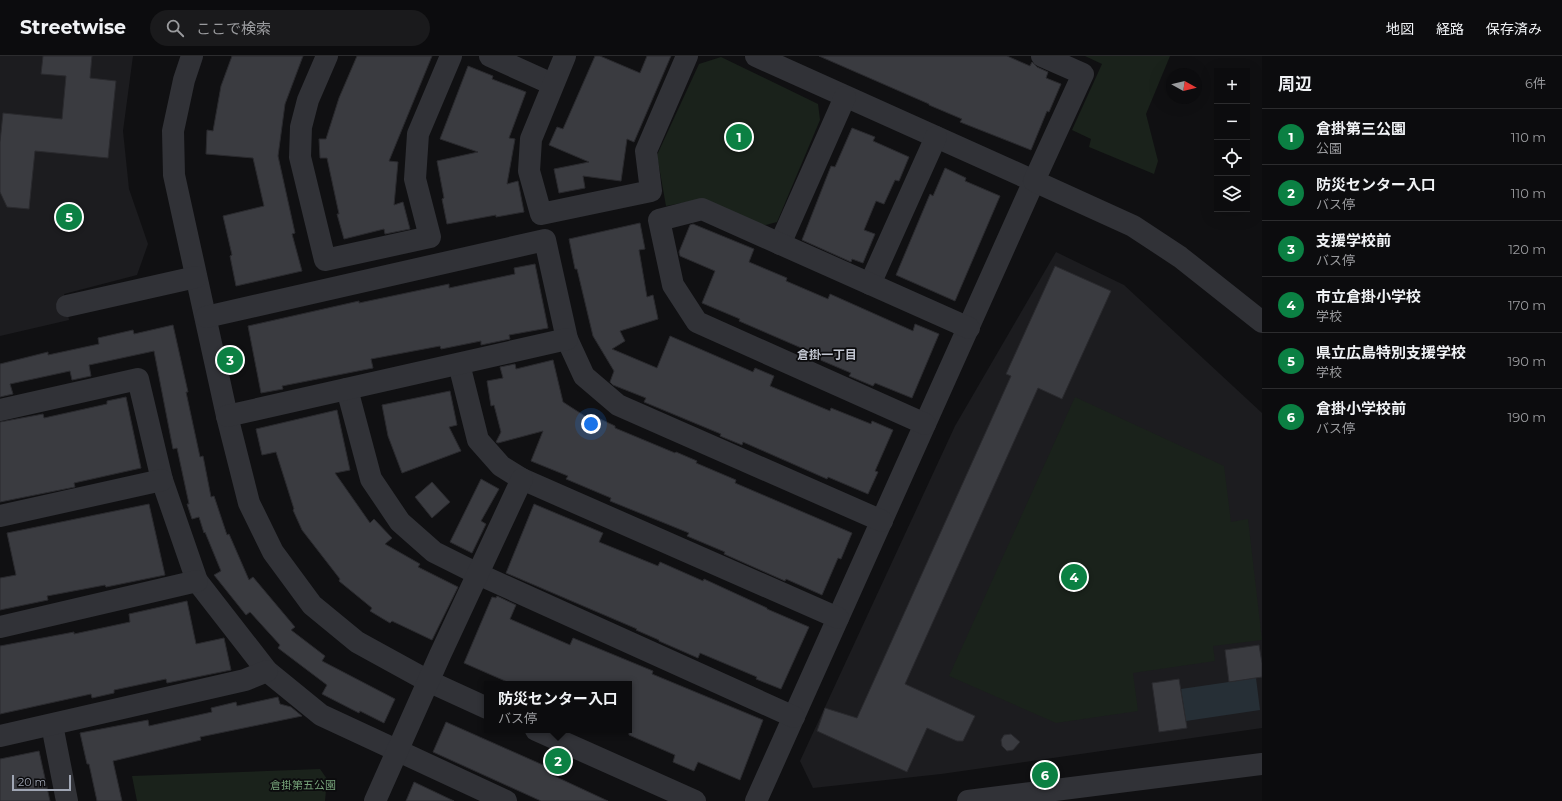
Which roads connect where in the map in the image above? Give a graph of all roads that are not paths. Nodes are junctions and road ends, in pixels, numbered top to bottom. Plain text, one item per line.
1 (192, 56) edge
2 (327, 56) edge
3 (451, 56) edge
4 (490, 56) edge
5 (565, 56) edge
6 (687, 56) edge
7 (756, 56) edge
8 (1042, 56) edge
9 (552, 84) junction
10 (845, 97) junction
11 (936, 137) junction
12 (1034, 181) junction
13 (780, 244) junction
14 (196, 277) junction
15 (870, 284) junction
16 (66, 306) dead end
17 (206, 317) junction
18 (1262, 322) edge
19 (969, 328) junction
20 (567, 339) junction
21 (459, 364) junction
22 (347, 389) junction
23 (0, 410) edge
24 (226, 416) junction
25 (925, 424) junction
26 (522, 479) junction
27 (162, 480) junction
28 (0, 516) edge
29 (882, 521) junction
30 (478, 574) junction
31 (197, 581) junction
32 (838, 618) junction
33 (0, 627) edge
34 (267, 671) junction
35 (428, 681) junction
36 (484, 707) edge
37 (794, 717) junction
38 (52, 725) junction
39 (543, 733) edge
40 (0, 736) edge
41 (398, 751) junction
42 (1262, 764) edge
43 (67, 801) edge
44 (376, 801) edge
45 (506, 801) edge
46 (695, 801) edge
47 (756, 801) edge
48 (968, 801) edge

1 - 14 street
2 - 3 street
4 - 9 street
5 - 9 street
6 - 9 street
7 - 10 street
8 - 12 street
10 - 11 street
10 - 13 street
11 - 12 street
11 - 15 street
12 - 18 street
12 - 19 street
13 - 15 street
13 - 25 street
14 - 16 street
14 - 17 street
15 - 19 street
17 - 20 street
17 - 24 street
19 - 25 street
20 - 21 street
20 - 29 street
21 - 22 street
21 - 26 street
22 - 24 street
22 - 30 street
23 - 27 street
24 - 35 street
25 - 29 street
26 - 30 street
26 - 32 street
27 - 28 street
27 - 31 street
29 - 32 street
30 - 35 street
30 - 37 street
31 - 33 street
31 - 34 street
32 - 37 street
34 - 38 street
34 - 41 street
35 - 36 street
35 - 41 street
37 - 47 street
38 - 40 street
38 - 43 street
39 - 46 street
41 - 44 street
41 - 45 street
42 - 48 street

